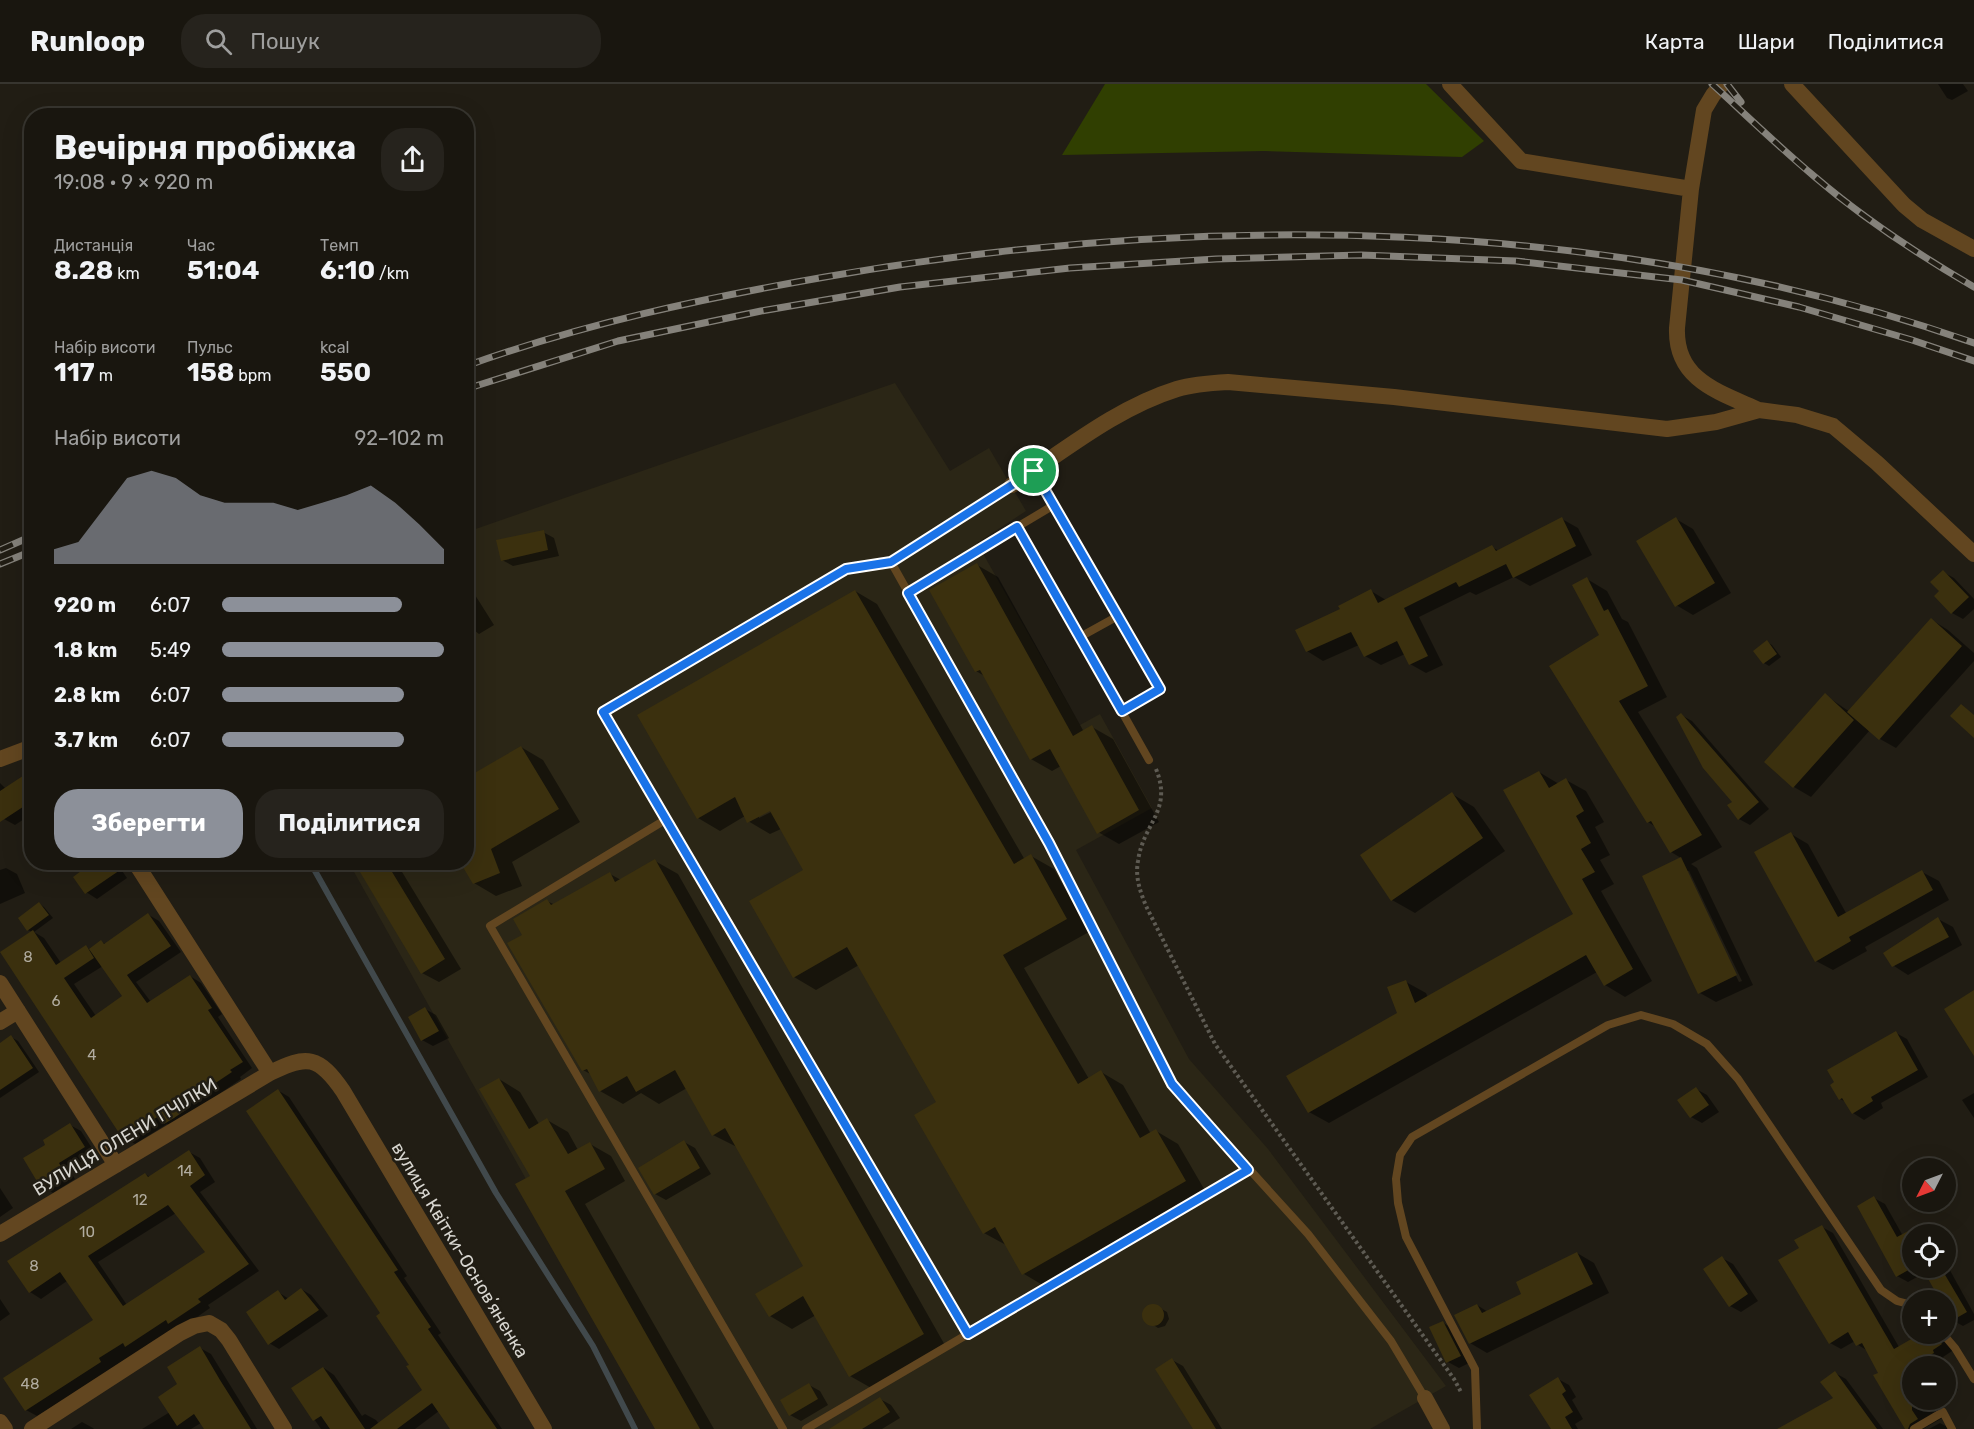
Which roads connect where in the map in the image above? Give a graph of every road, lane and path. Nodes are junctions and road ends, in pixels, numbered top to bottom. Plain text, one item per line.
1 (1450, 84) edge
2 (1722, 84) edge
3 (1792, 84) edge
4 (1691, 189) junction
5 (1974, 249) edge
6 (1759, 410) junction
7 (1034, 471) junction
8 (1012, 485) joint
9 (1054, 505) junction
10 (1017, 527) junction
11 (1974, 554) edge
12 (891, 562) junction
13 (908, 593) junction
14 (1118, 616) junction
15 (1080, 638) junction
16 (1122, 711) junction
17 (24, 750) edge
18 (0, 759) edge
19 (1149, 760) joint
20 (665, 820) junction
21 (140, 870) edge
22 (0, 983) edge
23 (18, 1011) junction
24 (0, 1022) edge
25 (270, 1073) junction
26 (343, 1091) joint
27 (116, 1165) junction
28 (1248, 1170) junction
29 (0, 1234) edge
30 (1902, 1302) edge
31 (968, 1334) junction
32 (1952, 1344) edge
33 (1974, 1379) edge
34 (1425, 1398) joint
35 (0, 1422) edge
36 (1477, 1425) edge
37 (5, 1429) edge
38 (32, 1429) edge
39 (284, 1429) edge
40 (544, 1429) edge
41 (783, 1429) edge
42 (806, 1429) edge
43 (1442, 1429) edge
44 (1914, 1429) edge
45 (1952, 1429) edge

1 - 4 street
2 - 4 street
3 - 5 street
4 - 6 street
6 - 7 street
6 - 11 street
7 - 8 street
7 - 9 lane
8 - 12 lane
9 - 10 lane
9 - 14 lane
10 - 13 lane
10 - 15 lane
12 - 13 lane
12 - 20 lane
13 - 28 lane
14 - 15 lane
14 - 16 lane
15 - 16 lane
16 - 19 lane
17 - 18 street
19 - 36 path
20 - 31 lane
20 - 41 lane
21 - 25 street
22 - 23 street
23 - 24 street
23 - 27 street
25 - 26 street, ВУЛИЦЯ ОЛЕНИ ПЧІЛКИ
25 - 27 street, ВУЛИЦЯ ОЛЕНИ ПЧІЛКИ
26 - 40 street, вулиця Квітки-Основʼяненка
27 - 29 street, ВУЛИЦЯ ОЛЕНИ ПЧІЛКИ
28 - 31 lane
28 - 34 lane
30 - 36 lane
31 - 42 lane
32 - 33 lane
34 - 43 street
35 - 37 street
38 - 39 street
44 - 45 lane

